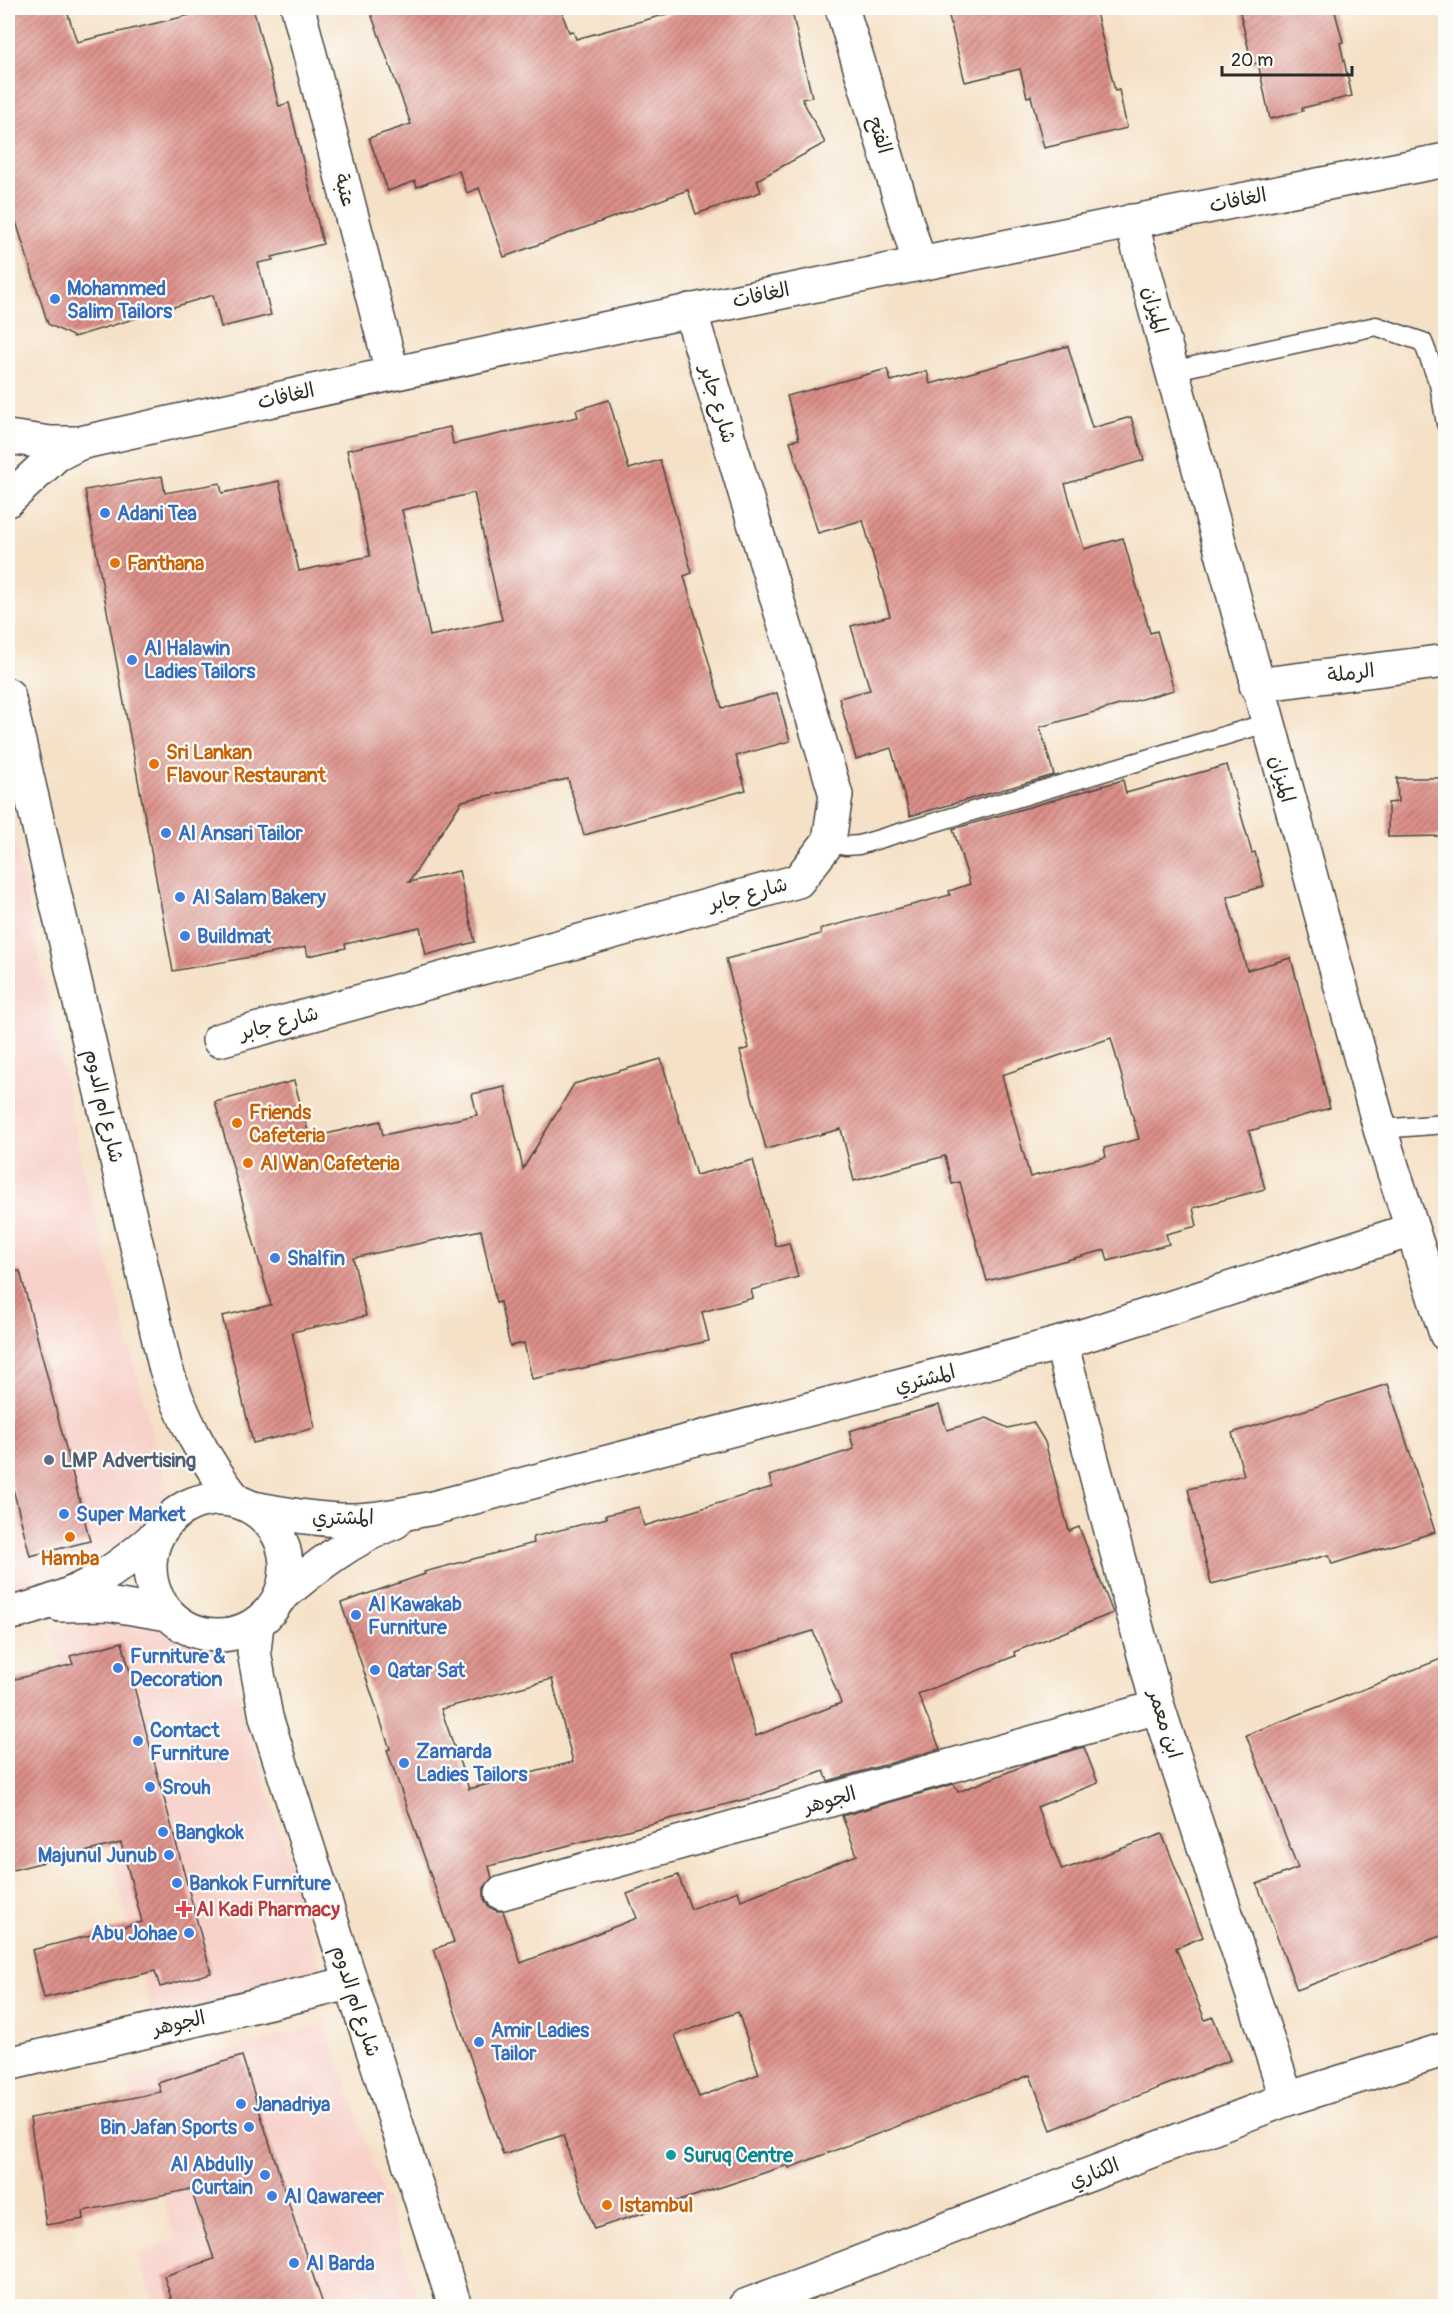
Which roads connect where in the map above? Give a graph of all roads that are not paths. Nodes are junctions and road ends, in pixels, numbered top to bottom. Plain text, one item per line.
1 (298, 8) edge
2 (842, 8) edge
3 (1446, 160) edge
4 (1131, 221) junction
5 (919, 262) junction
6 (690, 310) junction
7 (1171, 371) junction
8 (392, 372) junction
9 (1446, 424) edge
10 (8, 437) edge
11 (80, 443) junction
12 (8, 500) edge
13 (1446, 661) edge
14 (1256, 685) junction
15 (8, 695) edge
16 (1267, 723) junction
17 (830, 842) junction
18 (219, 1040) dead end
19 (1446, 1124) edge
20 (1380, 1129) junction
21 (1411, 1230) junction
22 (1446, 1334) edge
23 (1061, 1344) junction
24 (245, 1505) junction
25 (433, 1508) junction
26 (156, 1536) junction
27 (279, 1598) junction
28 (43, 1606) junction
29 (8, 1614) edge
30 (168, 1614) junction
31 (257, 1623) junction
32 (1158, 1707) junction
33 (502, 1893) dead end
34 (351, 1983) junction
35 (1446, 2049) edge
36 (8, 2064) edge
37 (1287, 2099) junction
38 (455, 2307) edge
39 (746, 2307) edge

1 - 8 street, عتبة
2 - 5 street, الفتح
3 - 4 street, الغافات
4 - 5 street, الغافات
4 - 7 street, الميزان
5 - 6 street, الغافات
6 - 8 street, الغافات
6 - 17 street, شارع جابر
7 - 9 lane
7 - 14 street, الميزان
8 - 11 street, الغافات
10 - 11 street, الغافات
11 - 12 street, الغافات
13 - 14 street, الرملة
14 - 16 street, الميزان
15 - 24 street, شارع ام الدوم
16 - 17 lane
16 - 20 street, الميزان
17 - 18 street, شارع جابر
19 - 20 lane
20 - 21 street, الميزان
21 - 22 street, الميزان
21 - 23 street, المشتري
23 - 25 street, المشتري
23 - 32 street, ابن معمر
24 - 25 street, المشتري
24 - 26 street
24 - 27 street
25 - 27 street, المشتري
26 - 28 street
26 - 30 street
27 - 31 street
28 - 29 street
28 - 30 street
30 - 31 street
31 - 34 street, شارع ام الدوم
32 - 33 street, الجوهر
32 - 37 street, ابن معمر
34 - 36 street, الجوهر
34 - 38 street, شارع ام الدوم
35 - 37 street, الكناري
37 - 39 street, الكناري

